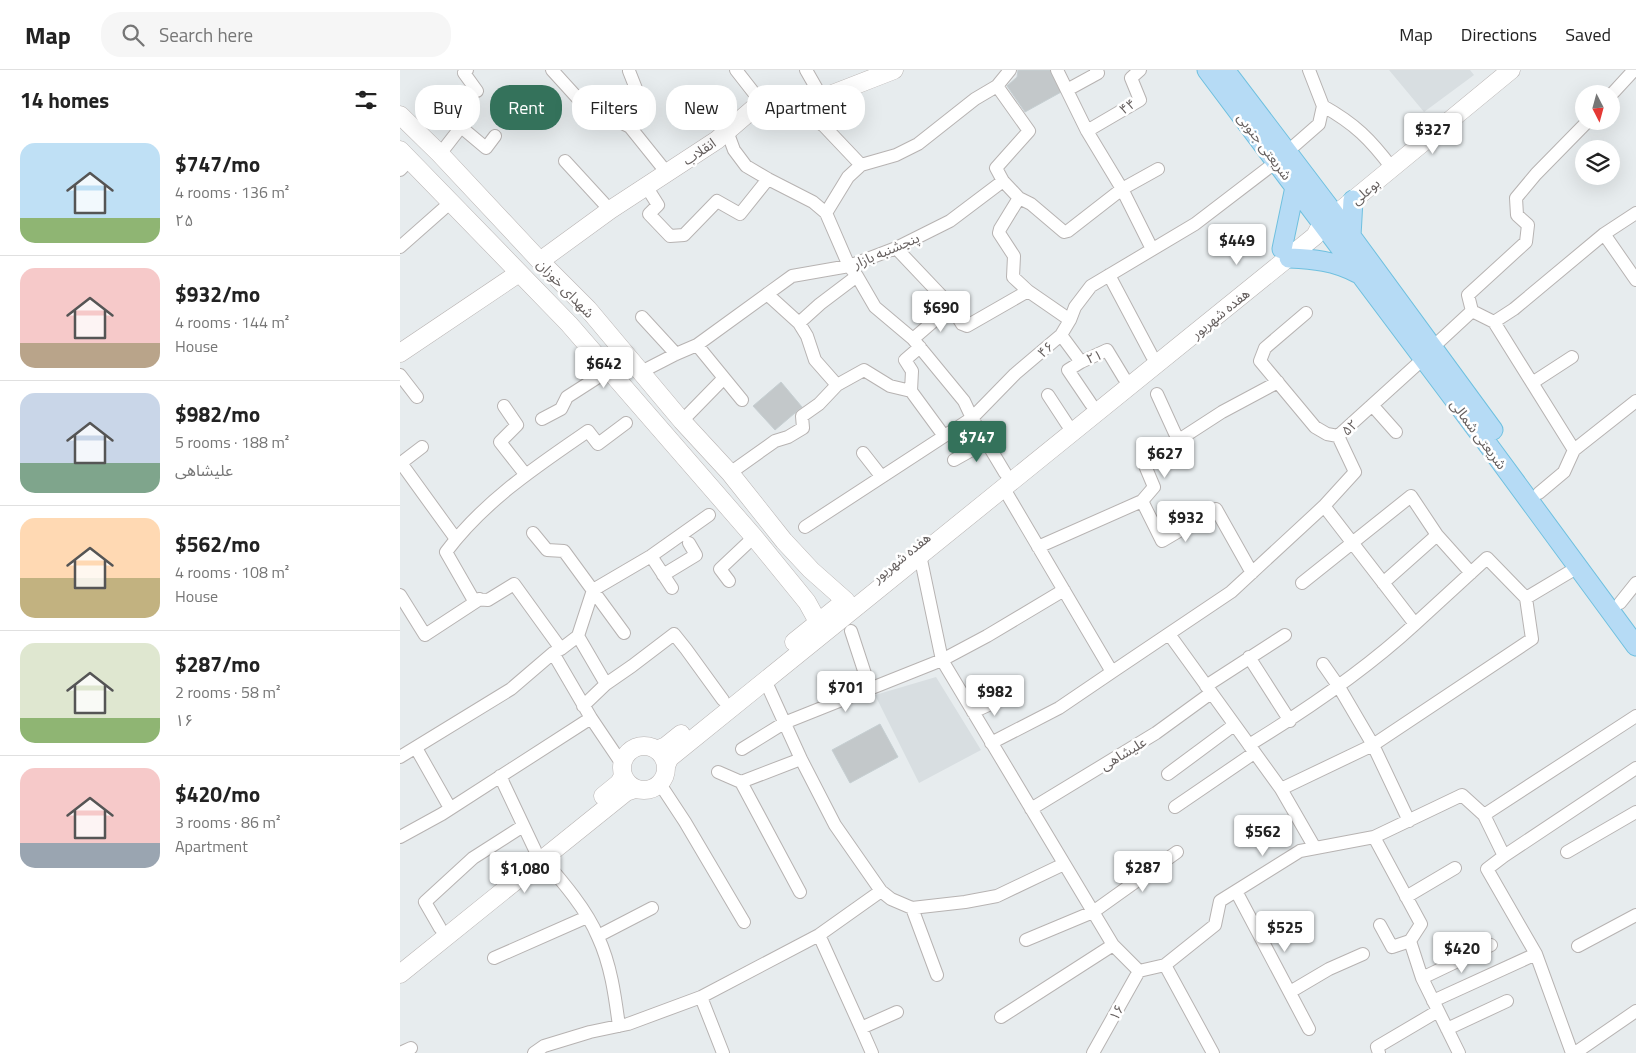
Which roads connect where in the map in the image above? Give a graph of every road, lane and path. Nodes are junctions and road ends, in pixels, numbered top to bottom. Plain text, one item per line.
1 (467, 70) edge
2 (552, 70) edge
3 (736, 70) edge
4 (806, 70) edge
5 (894, 70) edge
6 (1010, 70) edge
7 (1057, 70) edge
8 (1096, 70) edge
9 (1140, 70) edge
10 (1207, 70) edge
11 (1225, 70) edge
12 (1309, 70) edge
13 (1511, 70) edge
14 (1634, 70) edge
15 (628, 71) edge
16 (472, 85) edge
17 (634, 85) edge
18 (748, 85) edge
19 (815, 85) edge
20 (855, 85) edge
21 (1620, 85) edge
22 (997, 86) junction
23 (1067, 90) junction
24 (572, 92) edge
25 (1323, 106) junction
26 (747, 114) edge
27 (400, 115) edge
28 (632, 130) edge
29 (828, 130) edge
30 (1579, 130) edge
31 (727, 131) junction
32 (1087, 131) junction
33 (495, 136) dead end
34 (440, 154) junction
35 (1282, 157) junction
36 (403, 160) edge
37 (565, 161) dead end
38 (861, 165) junction
39 (1392, 168) junction
40 (1158, 169) dead end
41 (667, 172) junction
42 (768, 179) junction
43 (1003, 182) junction
44 (646, 186) junction
45 (1295, 188) junction
46 (1122, 189) junction
47 (1019, 198) junction
48 (1353, 200) junction
49 (451, 202) junction
50 (610, 210) junction
51 (826, 213) junction
52 (1636, 213) edge
53 (1328, 219) junction
54 (1604, 234) junction
55 (1351, 236) junction
56 (400, 247) edge
57 (896, 248) junction
58 (1152, 249) junction
59 (1285, 253) junction
60 (540, 261) junction
61 (853, 271) junction
62 (519, 273) junction
63 (1358, 273) junction
64 (1109, 275) junction
65 (1636, 280) edge
66 (1028, 291) junction
67 (767, 294) junction
68 (951, 306) junction
69 (1472, 311) junction
70 (1306, 313) dead end
71 (642, 317) dead end
72 (1070, 320) junction
73 (1494, 322) junction
74 (800, 323) junction
75 (1061, 335) junction
76 (917, 343) junction
77 (697, 345) junction
78 (400, 353) edge
79 (1428, 353) junction
80 (676, 354) junction
81 (1152, 356) junction
82 (1572, 357) dead end
83 (1081, 362) junction
84 (608, 370) junction
85 (641, 372) junction
86 (400, 375) edge
87 (724, 378) junction
88 (1124, 378) junction
89 (1278, 382) junction
90 (1532, 382) junction
91 (836, 385) junction
92 (911, 392) junction
93 (1157, 394) dead end
94 (1048, 395) dead end
95 (417, 397) dead end
96 (742, 400) dead end
97 (1636, 402) edge
98 (1091, 404) junction
99 (504, 406) dead end
100 (1372, 406) junction
101 (972, 418) junction
102 (542, 419) dead end
103 (682, 421) junction
104 (626, 422) dead end
105 (1067, 424) junction
106 (1396, 432) dead end
107 (944, 436) junction
108 (1338, 436) junction
109 (1178, 440) junction
110 (986, 442) junction
111 (422, 447) dead end
112 (1574, 450) junction
113 (863, 453) dead end
114 (954, 460) dead end
115 (730, 473) junction
116 (525, 474) junction
117 (881, 476) junction
118 (1004, 480) junction
119 (1539, 493) junction
120 (1142, 501) junction
121 (1324, 506) junction
122 (709, 515) dead end
123 (805, 527) dead end
124 (533, 533) dead end
125 (1437, 535) junction
126 (754, 537) junction
127 (456, 539) junction
128 (1351, 542) junction
129 (689, 543) dead end
130 (1038, 547) junction
131 (920, 555) junction
132 (651, 556) junction
133 (1578, 568) junction
134 (812, 570) junction
135 (1252, 573) junction
136 (1471, 573) junction
137 (662, 575) junction
138 (729, 581) dead end
139 (1302, 583) dead end
140 (1383, 583) junction
141 (1636, 583) edge
142 (792, 584) junction
143 (672, 588) dead end
144 (592, 590) junction
145 (1064, 590) junction
146 (400, 595) edge
147 (1526, 598) junction
148 (480, 599) junction
149 (846, 601) junction
150 (1620, 603) junction
151 (818, 622) junction
152 (1415, 624) junction
153 (1636, 625) edge
154 (624, 632) dead end
155 (851, 632) dead end
156 (1169, 634) junction
157 (1285, 635) dead end
158 (578, 636) junction
159 (1636, 646) edge
160 (557, 651) junction
161 (1249, 657) junction
162 (942, 660) junction
163 (1323, 664) dead end
164 (1112, 672) junction
165 (764, 680) junction
166 (606, 684) junction
167 (1339, 687) junction
168 (870, 689) junction
169 (1209, 689) junction
170 (1006, 697) dead end
171 (723, 700) junction
172 (583, 706) junction
173 (973, 712) junction
174 (1636, 716) edge
175 (591, 718) junction
176 (1290, 720) junction
177 (784, 723) junction
178 (1234, 725) junction
179 (991, 743) junction
180 (1373, 745) junction
181 (416, 748) junction
182 (742, 749) dead end
183 (1252, 749) junction
184 (657, 750) junction
185 (400, 757) edge
186 (801, 760) junction
187 (666, 766) junction
188 (1636, 768) edge
189 (623, 770) junction
190 (718, 772) dead end
191 (1168, 774) dead end
192 (500, 776) junction
193 (741, 782) junction
194 (660, 784) junction
195 (636, 788) junction
196 (1281, 789) junction
197 (1176, 807) dead end
198 (450, 808) junction
199 (1031, 809) junction
200 (1636, 812) edge
201 (1484, 815) junction
202 (1409, 821) junction
203 (524, 826) junction
204 (400, 837) edge
205 (1374, 838) junction
206 (1315, 848) junction
207 (1177, 852) dead end
208 (1567, 852) dead end
209 (539, 855) junction
210 (1504, 856) junction
211 (1064, 864) junction
212 (1455, 868) dead end
213 (881, 891) junction
214 (1236, 891) junction
215 (800, 892) dead end
216 (1406, 897) junction
217 (652, 908) dead end
218 (912, 908) junction
219 (1093, 912) junction
220 (1636, 915) edge
221 (586, 917) junction
222 (744, 922) dead end
223 (1380, 926) dead end
224 (440, 928) junction
225 (819, 935) junction
226 (598, 936) junction
227 (1026, 940) dead end
228 (1410, 941) junction
229 (1113, 945) junction
230 (1491, 946) dead end
231 (1578, 946) dead end
232 (1363, 954) dead end
233 (1536, 954) junction
234 (494, 958) dead end
235 (400, 961) edge
236 (1165, 965) junction
237 (1139, 971) junction
238 (400, 974) edge
239 (937, 975) dead end
240 (1422, 978) junction
241 (1290, 992) junction
242 (701, 997) junction
243 (1507, 1001) dead end
244 (1435, 1006) junction
245 (1636, 1010) edge
246 (897, 1012) dead end
247 (1001, 1017) dead end
248 (619, 1026) junction
249 (861, 1028) junction
250 (1310, 1029) dead end
251 (1447, 1029) junction
252 (534, 1053) edge
253 (723, 1053) edge
254 (872, 1053) edge
255 (1093, 1053) edge
256 (1214, 1053) edge
257 (1380, 1053) edge
258 (1459, 1053) edge
259 (1573, 1053) edge

1 - 16 street
2 - 24 street
3 - 18 street
4 - 19 street
5 - 20 main road
6 - 22 street
7 - 23 street
8 - 23 street
9 - 32 street, ۴۴
10 - 35 main road, شریعتی جنوبی
11 - 35 main road, شریعتی جنوبی
12 - 25 street
13 - 39 main road, بوعلی
14 - 21 street
15 - 17 street
22 - 38 street
22 - 43 street
23 - 32 street
25 - 35 street
25 - 39 street
26 - 31 main road, انقلاب
27 - 34 main road, شهدای خوزان
28 - 41 street
29 - 38 street
30 - 69 street
31 - 41 main road, انقلاب
31 - 42 street
32 - 46 street
33 - 34 street
34 - 60 main road, شهدای خوزان
35 - 45 main road, شریعتی جنوبی
35 - 53 main road, شریعتی جنوبی
35 - 58 street
36 - 49 main road, شهدای خوزان
37 - 50 street
38 - 51 street
39 - 48 main road, بوعلی
40 - 46 street
41 - 44 main road, انقلاب
42 - 44 street
42 - 51 street
43 - 47 street
43 - 57 street, پنجشنبه بازار
44 - 50 main road, انقلاب
45 - 53 main road, شریعتی جنوبی
45 - 59 main road
46 - 47 street
46 - 58 street
47 - 66 street
48 - 53 main road, بوعلی
48 - 55 main road
49 - 56 street
49 - 62 main road, شهدای خوزان
50 - 60 main road, انقلاب
51 - 61 street
52 - 54 street
53 - 55 main road, شریعتی شمالی
53 - 59 main road, هفده شهریور
53 - 63 main road, شریعتی شمالی
54 - 65 street
54 - 73 street
55 - 79 main road, شریعتی شمالی
57 - 61 street, پنجشنبه بازار
57 - 68 street
58 - 64 street, ۴۶
59 - 63 main road
59 - 81 main road, هفده شهریور
59 - 118 main road, هفده شهریور
60 - 85 main road, شهدای خوزان
61 - 67 street, پنجشنبه بازار
61 - 74 street
61 - 76 street
62 - 78 main road
62 - 84 main road, شهدای خوزان
63 - 79 main road, شریعتی شمالی
64 - 72 street, ۴۶
64 - 81 street
66 - 68 street
66 - 72 street
67 - 74 street
67 - 77 street, پنجشنبه بازار
68 - 76 street
69 - 73 street
69 - 79 street, ۵۲
70 - 89 street
71 - 80 street
72 - 75 street, ۴۶
73 - 90 street
74 - 91 street
75 - 83 street, ۲۱
75 - 101 street, ۴۶
76 - 92 street
76 - 101 street
77 - 80 street, پنجشنبه بازار
77 - 87 street
79 - 100 street, ۵۲
79 - 119 main road, شریعتی شمالی
79 - 133 main road, شریعتی شمالی
80 - 85 street, پنجشنبه بازار
81 - 88 main road, هفده شهریور
82 - 90 street
83 - 88 street, ۲۱
83 - 98 street
84 - 102 street
84 - 126 main road, شهدای خوزان
85 - 103 main road, شهدای خوزان
86 - 95 street
87 - 96 street
87 - 103 street
88 - 98 main road, هفده شهریور
89 - 108 street
89 - 109 street
90 - 112 street
91 - 92 street
91 - 115 street
92 - 107 street
93 - 109 street
94 - 105 street
97 - 112 street
98 - 105 main road, هفده شهریور
99 - 116 street
100 - 106 street
100 - 108 street, ۵۲
101 - 107 street, ۴۶
101 - 110 street
103 - 115 main road, شهدای خوزان
104 - 116 street
105 - 118 main road, هفده شهریور
107 - 117 street, ۴۶
108 - 121 street, ۵۲
109 - 120 street
110 - 114 street
110 - 118 street
111 - 127 street
112 - 119 street
113 - 117 street
115 - 134 main road, شهدای خوزان
116 - 127 street
117 - 123 street, ۴۶
118 - 130 street
118 - 131 main road, هفده شهریور
118 - 149 main road, هفده شهریور
119 - 150 main road, شریعتی شمالی
120 - 130 street
120 - 135 street
121 - 128 street
121 - 135 street
122 - 132 street
124 - 144 street
125 - 128 street
125 - 136 street
125 - 140 street
126 - 138 street
126 - 142 main road, شهدای خوزان
127 - 148 street
128 - 139 street
128 - 140 street
129 - 137 street
130 - 145 street
131 - 162 street
131 - 165 main road, هفده شهریور
132 - 137 street
132 - 144 street
133 - 147 street
133 - 159 main road, شریعتی شمالی
134 - 142 main road
134 - 149 main road, شهدای خوزان
135 - 156 street
136 - 147 street
136 - 152 street
137 - 143 street
140 - 152 street
141 - 150 street
142 - 151 main road, شهدای خوزان
144 - 154 street
144 - 158 street
145 - 162 street
145 - 164 street
146 - 148 street
147 - 180 street
148 - 160 street
149 - 151 main road, هفده شهریور
150 - 153 main road, شریعتی شمالی
151 - 171 main road, هفده شهریور
152 - 167 street
155 - 168 street
156 - 164 street
156 - 169 street
157 - 161 street, علیشاهی
158 - 160 street
158 - 166 street
160 - 172 street
160 - 181 street
161 - 169 street, علیشاهی
161 - 176 street
162 - 168 street
162 - 173 street
163 - 167 street
164 - 179 street
165 - 177 street
165 - 187 main road, هفده شهریور
166 - 171 street
166 - 172 street
167 - 176 street
167 - 180 street
168 - 177 street
169 - 178 street
169 - 199 street, علیشاهی
170 - 173 street
171 - 184 main road, هفده شهریور
172 - 175 street
173 - 179 street
174 - 201 street
175 - 189 street
175 - 192 street
176 - 183 street
177 - 182 street
177 - 186 street
178 - 183 street
178 - 191 street
179 - 199 street
180 - 196 street
180 - 202 street
181 - 185 street
181 - 198 street
183 - 196 street
183 - 197 street
184 - 187 main road
184 - 189 main road
186 - 193 street
186 - 213 street
187 - 194 main road
188 - 210 street
189 - 195 main road
189 - 209 main road
190 - 193 street
192 - 198 street
192 - 203 street
193 - 215 street
194 - 195 main road
194 - 222 street
195 - 209 main road
196 - 206 street
198 - 204 street
199 - 211 street
200 - 208 street
201 - 202 street
201 - 210 street
202 - 205 street
203 - 209 street
203 - 224 street
205 - 206 street
205 - 216 street
206 - 214 street
207 - 219 street
209 - 221 street
209 - 224 main road
209 - 238 main road
210 - 233 street
211 - 218 street
211 - 219 street
212 - 216 street
213 - 218 street
213 - 225 street
214 - 236 street
214 - 241 street
216 - 228 street
217 - 226 street
218 - 239 street
219 - 227 street
219 - 229 street
220 - 231 street
221 - 226 street
221 - 234 street
223 - 228 street
224 - 235 main road
225 - 242 street
225 - 249 street
226 - 248 street
228 - 240 street
229 - 237 street
229 - 247 street
230 - 240 street
232 - 241 street
233 - 244 street
233 - 259 street
236 - 237 street
236 - 256 street
237 - 255 street, ۱۶
240 - 244 street
241 - 250 street
242 - 248 street
242 - 253 street
243 - 251 street
244 - 251 street
244 - 257 street
245 - 259 street
246 - 249 street
248 - 252 street
249 - 254 street
251 - 258 street

